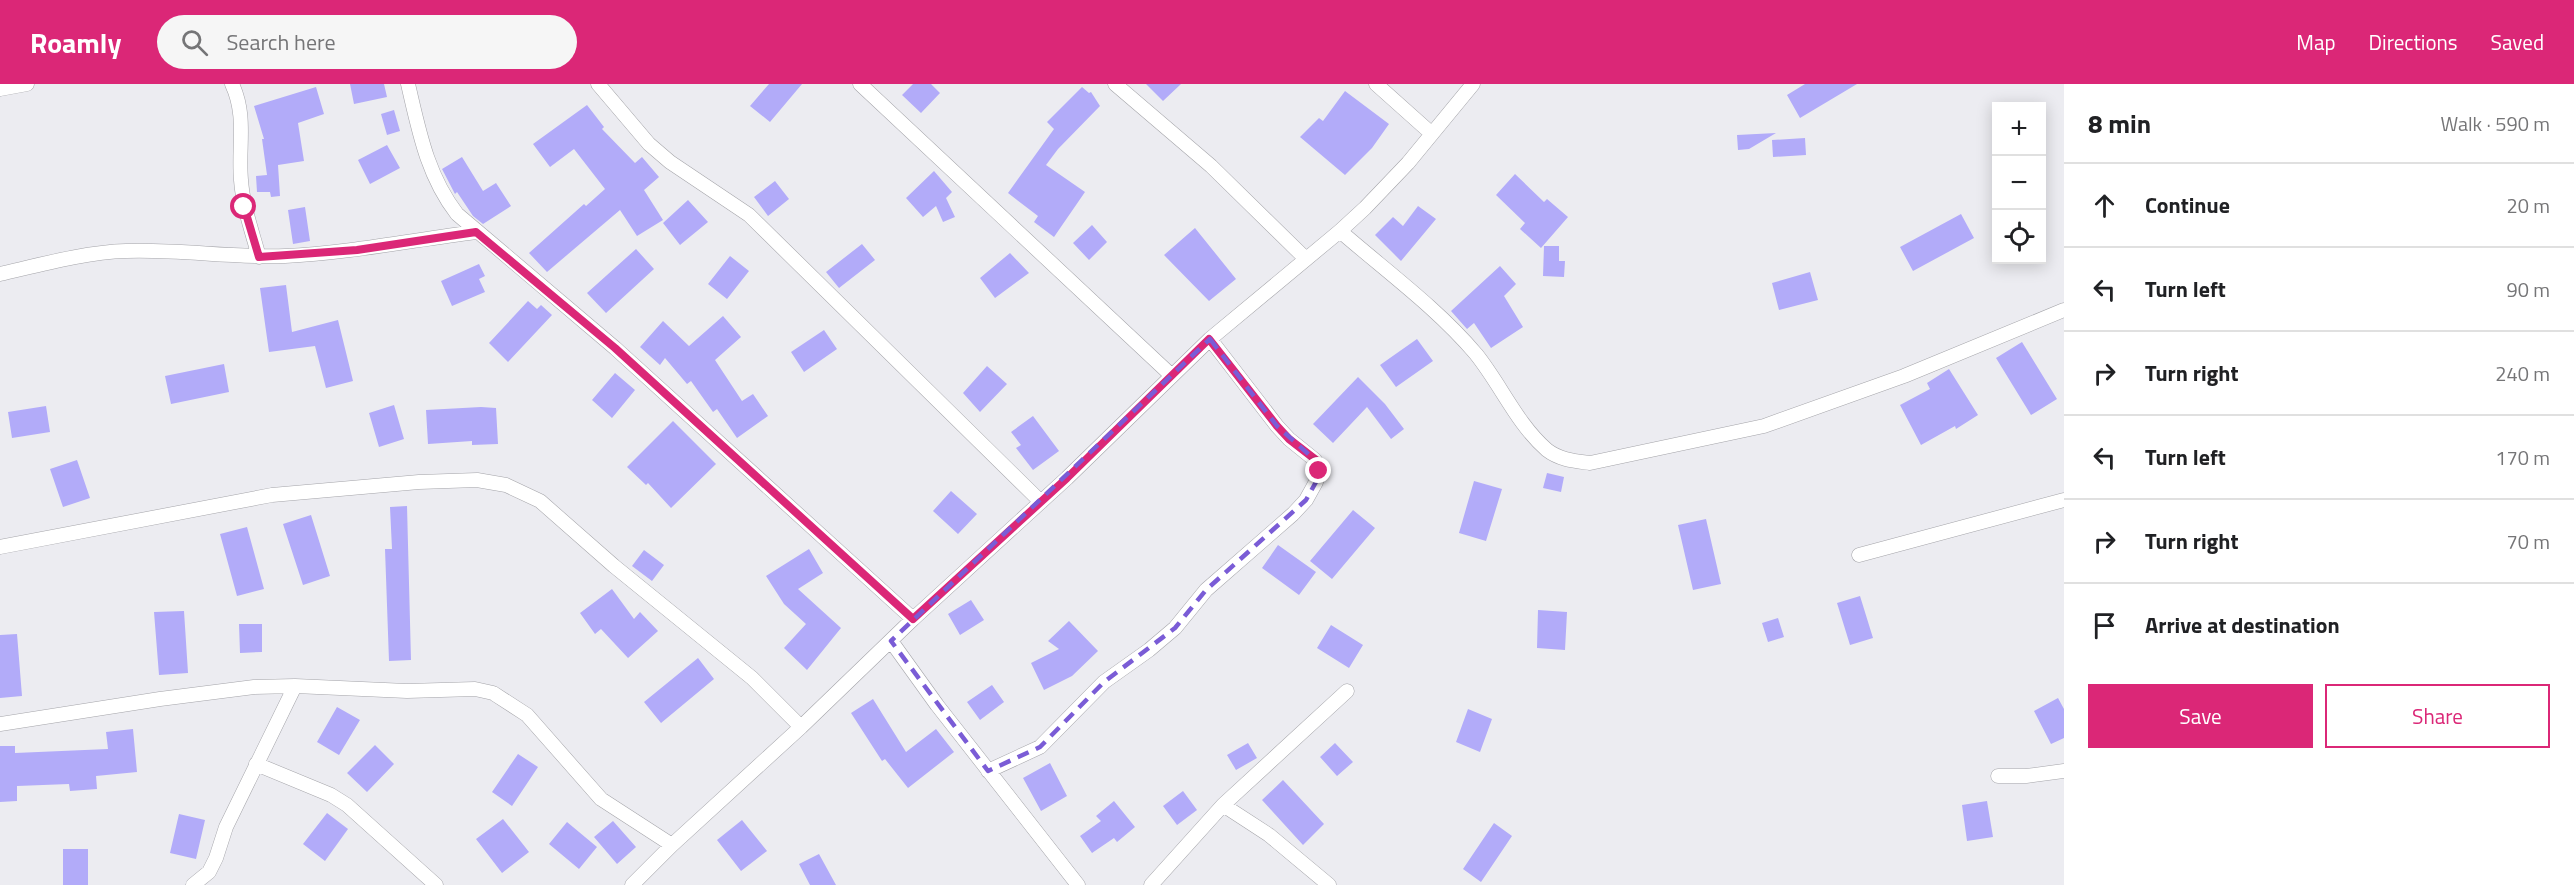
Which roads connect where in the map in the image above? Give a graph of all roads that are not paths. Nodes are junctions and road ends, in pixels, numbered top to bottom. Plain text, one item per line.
1 (27, 84) edge
2 (232, 84) edge
3 (408, 84) edge
4 (598, 84) edge
5 (860, 84) edge
6 (1115, 84) edge
7 (1376, 84) edge
8 (1473, 84) edge
9 (0, 89) edge
10 (1432, 134) junction
11 (1340, 231) junction
12 (476, 232) junction
13 (259, 257) junction
14 (1305, 258) junction
15 (0, 274) edge
16 (2064, 310) edge
17 (1209, 339) junction
18 (1172, 375) junction
19 (2064, 500) edge
20 (1041, 502) junction
21 (0, 547) edge
22 (1859, 555) dead end
23 (913, 619) junction
24 (891, 641) junction
25 (295, 686) junction
26 (1347, 691) dead end
27 (0, 724) edge
28 (801, 727) junction
29 (256, 764) junction
30 (988, 771) junction
31 (2064, 771) edge
32 (1998, 776) dead end
33 (1223, 805) junction
34 (672, 845) junction
35 (193, 885) edge
36 (436, 885) edge
37 (632, 885) edge
38 (1078, 885) edge
39 (1151, 885) edge
40 (1329, 885) edge

1 - 9 street
2 - 13 street
3 - 12 street
4 - 20 street
5 - 18 street
6 - 14 street
7 - 10 street
8 - 10 street
10 - 11 street
11 - 14 street
11 - 16 street
12 - 13 street
12 - 23 street
13 - 15 street
14 - 17 street
17 - 18 street
17 - 30 street
18 - 20 street
19 - 22 street
20 - 23 street
21 - 28 street
23 - 24 street
24 - 28 street
24 - 30 street
25 - 27 street
25 - 29 street
25 - 34 street
26 - 33 street
28 - 34 street
29 - 35 street
29 - 36 street
30 - 38 street
31 - 32 street
33 - 39 street
33 - 40 street
34 - 37 street

